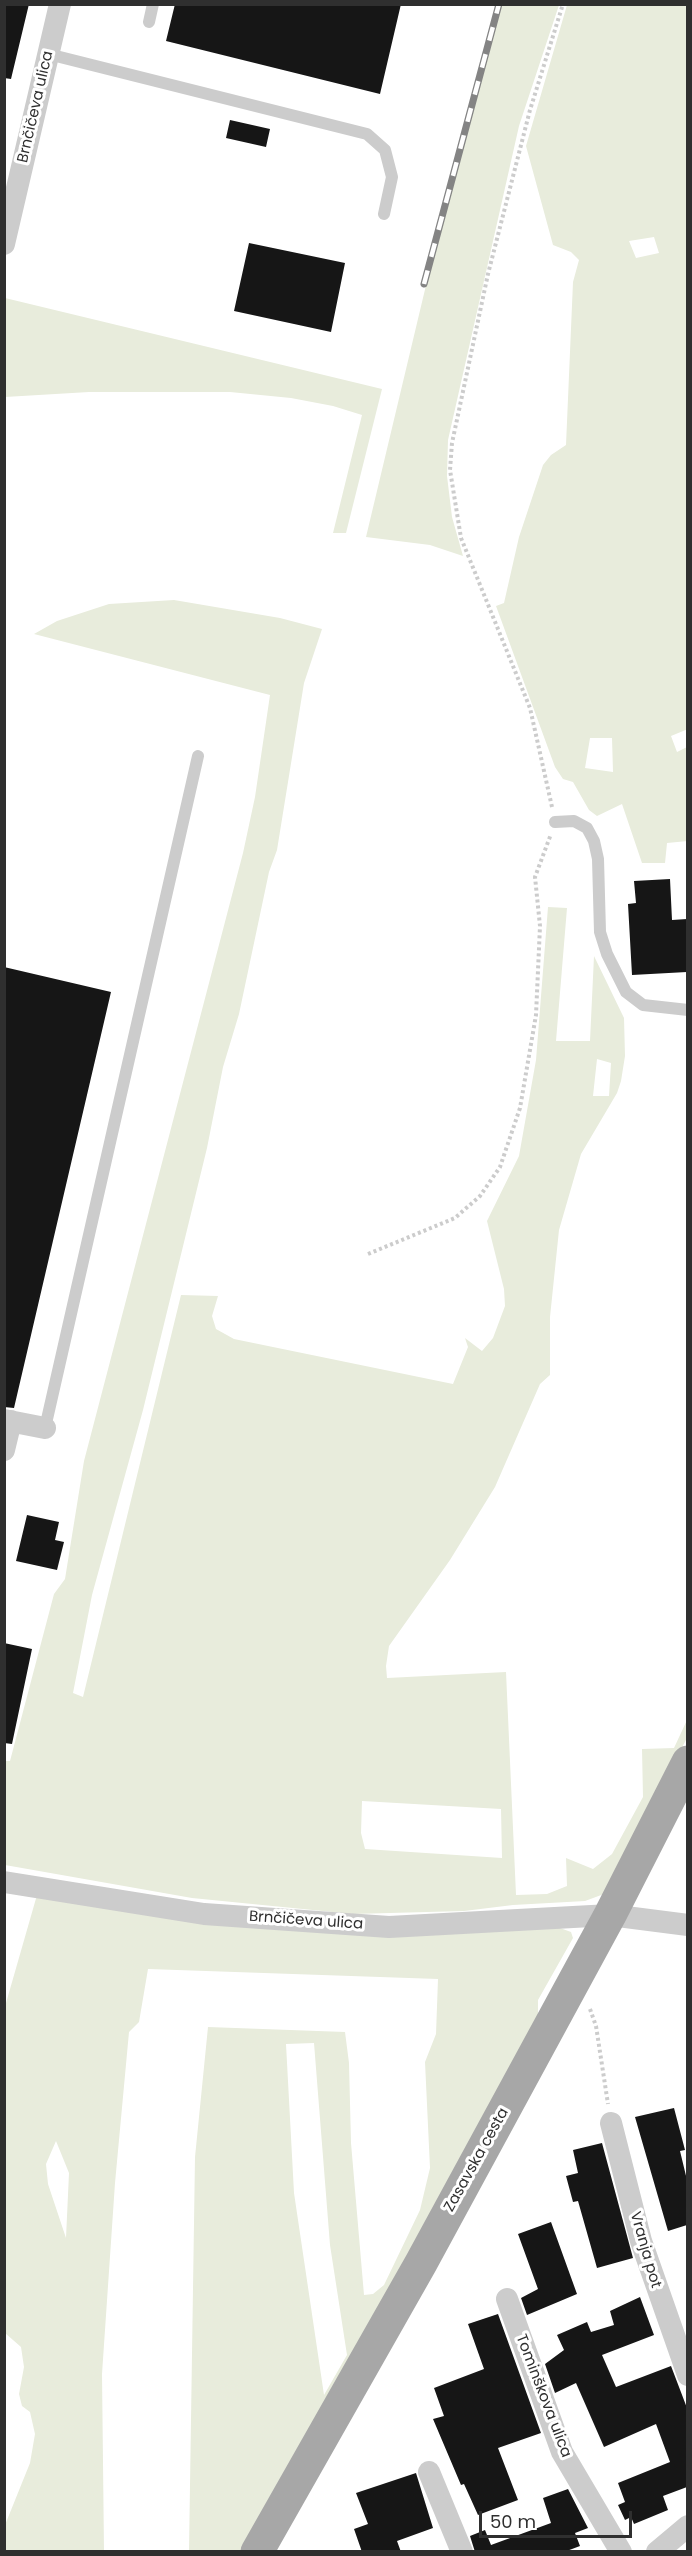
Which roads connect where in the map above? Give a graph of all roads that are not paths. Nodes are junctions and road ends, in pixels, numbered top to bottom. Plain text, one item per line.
1 (60, 4) edge
2 (153, 4) edge
3 (149, 22) dead end
4 (48, 54) junction
5 (384, 214) dead end
6 (4, 244) edge
7 (198, 756) dead end
8 (555, 822) road end
9 (687, 1010) edge
10 (8, 1420) edge
11 (45, 1428) joint
12 (4, 1450) edge
13 (687, 1762) edge
14 (4, 1882) edge
15 (610, 1915) junction
16 (687, 1925) edge
17 (611, 2123) road end
18 (507, 2299) dead end
19 (687, 2375) edge
20 (429, 2472) dead end
21 (687, 2526) edge
22 (256, 2552) edge
23 (462, 2552) edge
24 (621, 2552) edge
25 (657, 2552) edge

1 - 4 street, Brnčičeva ulica
2 - 3 lane
4 - 5 lane
4 - 6 street, Brnčičeva ulica
7 - 11 lane
8 - 9 lane
10 - 11 street
10 - 12 street
13 - 15 main road, Zasavska cesta
14 - 15 street, Brnčičeva ulica
15 - 16 street, Brnčičeva ulica
15 - 22 main road, Zasavska cesta
17 - 19 street, Vranja pot
18 - 24 street, Tominškova ulica
20 - 23 street
21 - 25 street

